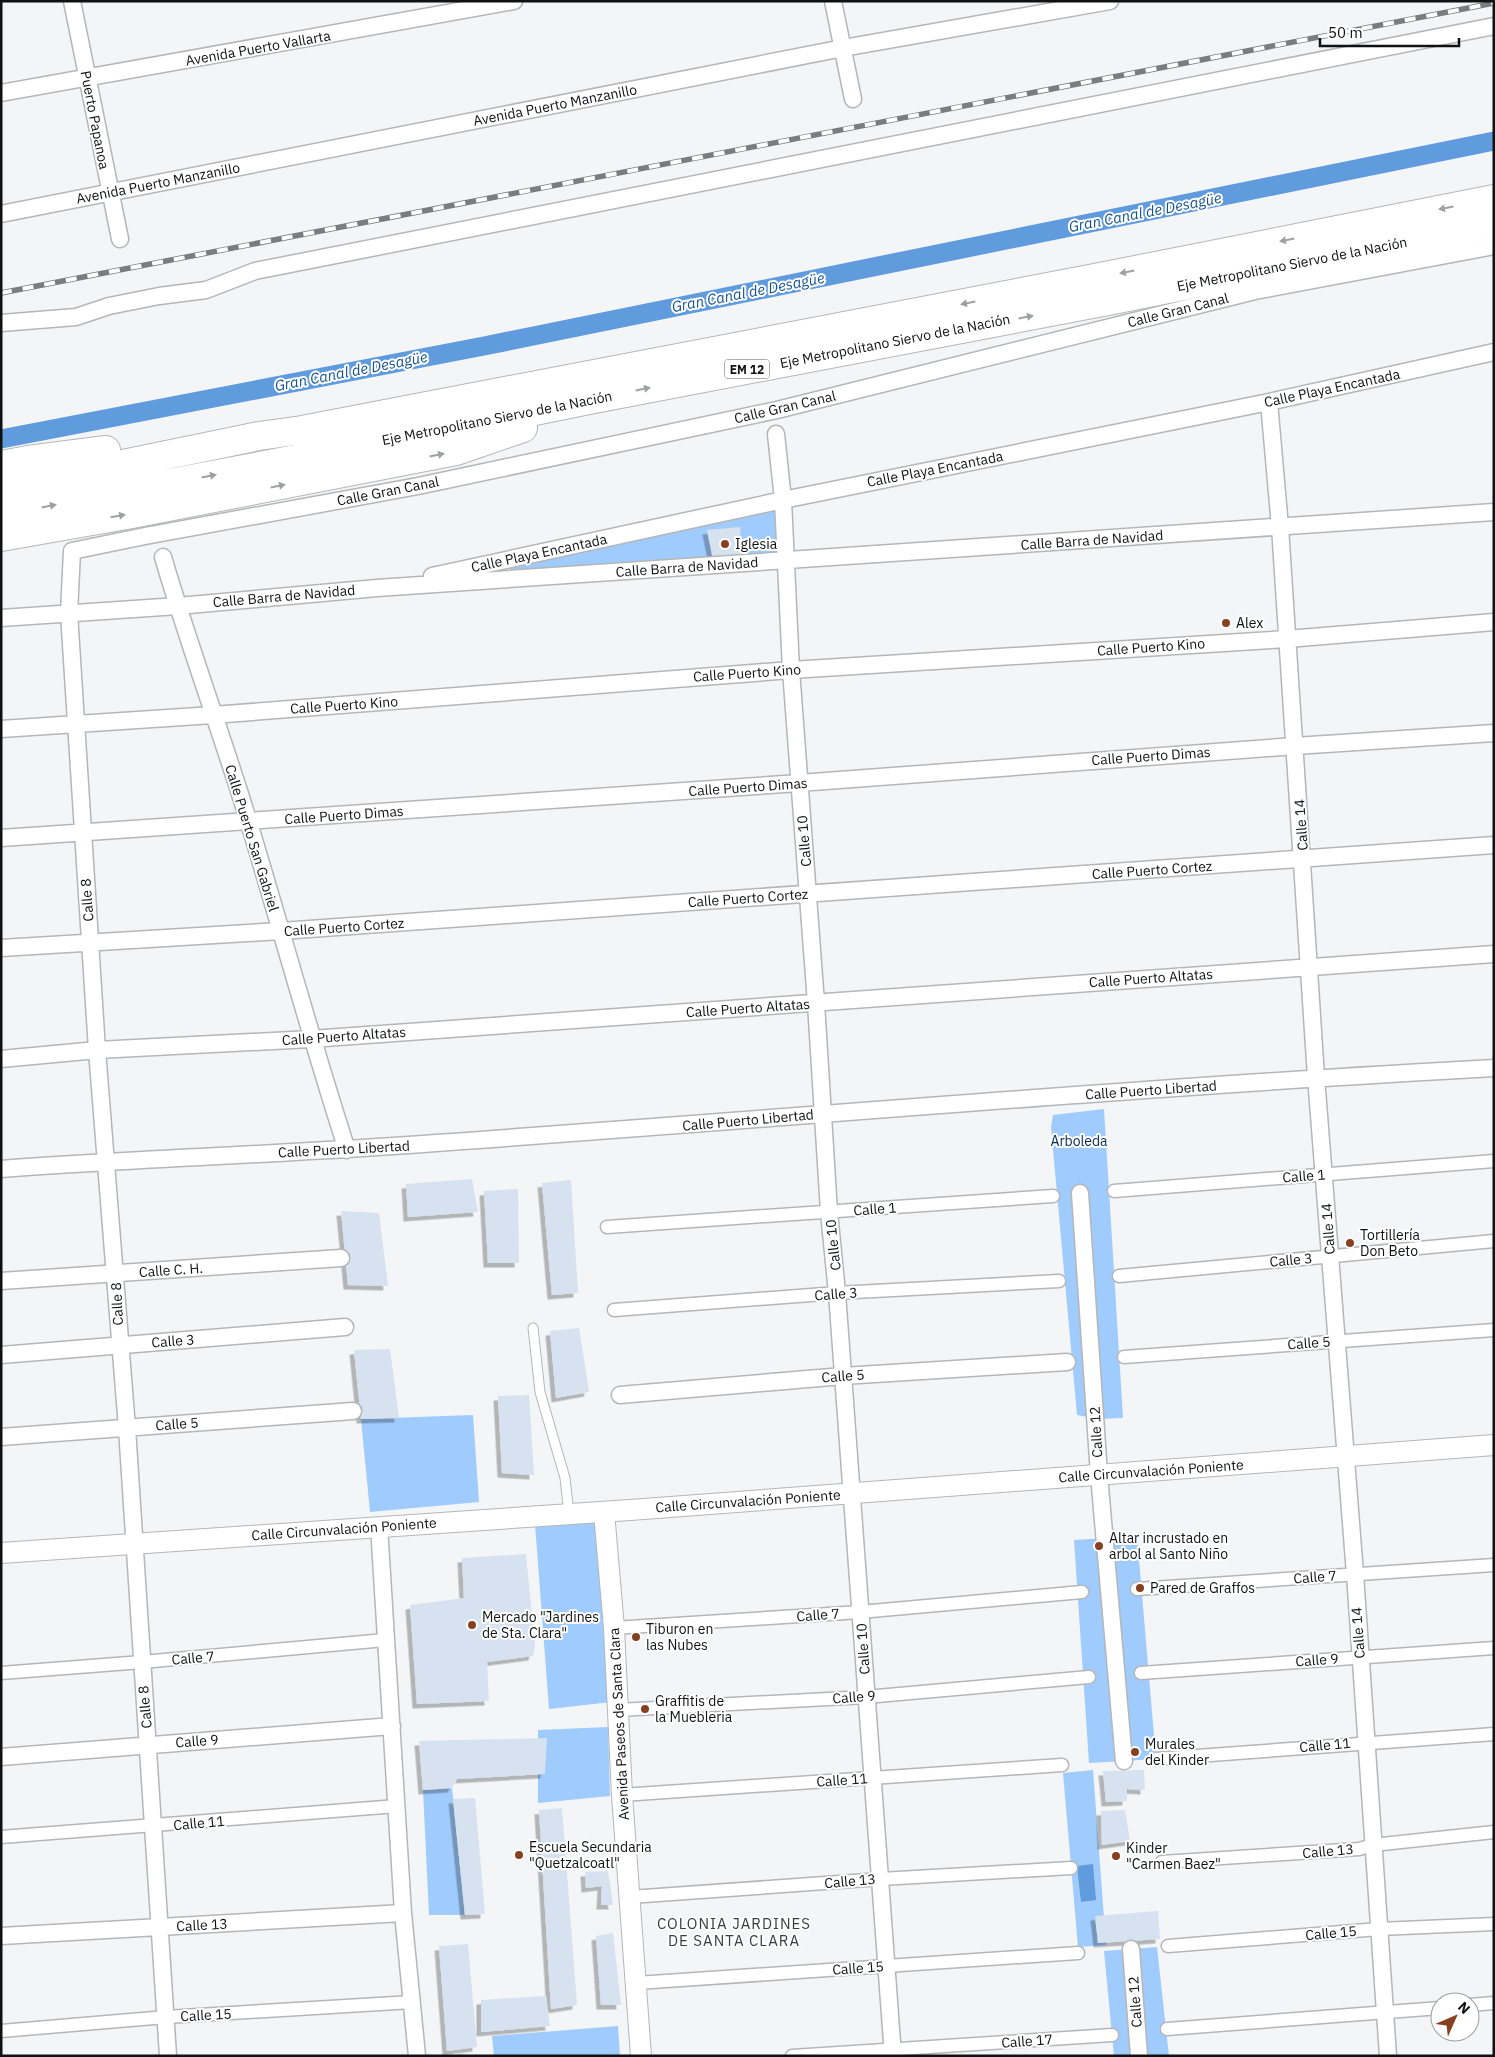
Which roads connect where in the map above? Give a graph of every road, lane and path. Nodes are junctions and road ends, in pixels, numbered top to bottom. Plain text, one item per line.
1 (72, 1) edge
2 (514, 1) edge
3 (833, 1) edge
4 (1110, 1) edge
5 (1494, 26) edge
6 (843, 48) junction
7 (87, 78) junction
8 (1, 93) edge
9 (854, 99) dead end
10 (110, 193) junction
11 (1494, 199) edge
12 (1, 214) edge
13 (1494, 224) edge
14 (120, 239) dead end
15 (1494, 246) edge
16 (1, 323) edge
17 (1494, 352) edge
18 (594, 399) junction
19 (1269, 402) junction
20 (776, 434) dead end
21 (259, 436) junction
22 (1, 465) edge
23 (1, 489) edge
24 (783, 500) junction
25 (1494, 512) edge
26 (1, 515) edge
27 (1280, 527) junction
28 (1, 536) edge
29 (72, 551) joint
30 (163, 556) dead end
31 (785, 561) junction
32 (377, 588) junction
33 (178, 606) junction
34 (69, 614) junction
35 (1, 618) edge
36 (1494, 622) edge
37 (1287, 639) junction
38 (791, 670) junction
39 (213, 715) junction
40 (76, 722) junction
41 (1, 729) edge
42 (1494, 732) edge
43 (1295, 746) junction
44 (799, 783) junction
45 (248, 821) junction
46 (83, 832) junction
47 (1, 838) edge
48 (1494, 845) edge
49 (1303, 859) junction
50 (808, 894) junction
51 (281, 931) junction
52 (90, 942) junction
53 (1, 948) edge
54 (1494, 954) edge
55 (1310, 966) junction
56 (816, 1003) junction
57 (312, 1039) junction
58 (97, 1050) junction
59 (1, 1059) edge
60 (1494, 1068) edge
61 (1316, 1077) junction
62 (823, 1114) junction
63 (347, 1150) junction
64 (105, 1161) junction
65 (1494, 1161) edge
66 (1, 1169) edge
67 (1324, 1174) junction
68 (1114, 1191) dead end
69 (1080, 1193) dead end
70 (1053, 1196) dead end
71 (829, 1212) junction
72 (607, 1227) dead end
73 (1494, 1241) edge
74 (1330, 1256) junction
75 (341, 1258) dead end
76 (115, 1274) junction
77 (1119, 1276) dead end
78 (1, 1281) edge
79 (1059, 1281) dead end
80 (837, 1294) junction
81 (614, 1310) dead end
82 (345, 1328) dead end
83 (533, 1328) dead end
84 (1494, 1330) edge
85 (1337, 1341) junction
86 (119, 1345) junction
87 (1, 1355) edge
88 (1124, 1358) dead end
89 (1067, 1362) dead end
90 (842, 1376) junction
91 (620, 1394) dead end
92 (353, 1411) dead end
93 (127, 1428) junction
94 (1, 1437) edge
95 (1494, 1445) edge
96 (1346, 1456) junction
97 (1098, 1475) junction
98 (851, 1493) junction
99 (604, 1512) junction
100 (569, 1514) junction
101 (379, 1526) junction
102 (133, 1544) junction
103 (1, 1554) edge
104 (1494, 1565) edge
105 (1355, 1574) junction
106 (1137, 1589) dead end
107 (1082, 1592) dead end
108 (860, 1612) junction
109 (614, 1628) junction
110 (385, 1640) junction
111 (1494, 1648) edge
112 (1360, 1656) junction
113 (142, 1662) junction
114 (1, 1672) edge
115 (1141, 1673) dead end
116 (1089, 1676) dead end
117 (866, 1697) junction
118 (618, 1710) junction
119 (392, 1726) junction
120 (1494, 1734) edge
121 (1366, 1742) junction
122 (149, 1744) junction
123 (1, 1757) edge
124 (1156, 1759) dead end
125 (1124, 1761) dead end
126 (1062, 1765) dead end
127 (872, 1778) junction
128 (622, 1795) junction
129 (397, 1806) junction
130 (154, 1826) junction
131 (1494, 1832) edge
132 (1, 1837) edge
133 (1373, 1845) junction
134 (1162, 1862) dead end
135 (1071, 1868) dead end
136 (880, 1879) junction
137 (630, 1897) junction
138 (403, 1914) junction
139 (1494, 1924) edge
140 (160, 1927) junction
141 (1379, 1929) junction
142 (1, 1936) edge
143 (1168, 1946) dead end
144 (1132, 1949) dead end
145 (1078, 1953) dead end
146 (886, 1966) junction
147 (637, 1983) junction
148 (412, 2002) junction
149 (1494, 2003) edge
150 (1480, 2005) edge
151 (1430, 2009) edge
152 (1385, 2013) junction
153 (166, 2017) junction
154 (1168, 2030) dead end
155 (1, 2031) edge
156 (1112, 2035) dead end
157 (893, 2052) edge
158 (168, 2056) edge
159 (416, 2056) edge
160 (641, 2056) edge
161 (792, 2056) edge
162 (1139, 2056) edge
163 (1388, 2056) edge

1 - 7 street, Puerto Papanoa
2 - 7 street, Avenida Puerto Vallarta
3 - 6 street
4 - 6 street, Avenida Puerto Manzanillo
5 - 16 street
6 - 9 street
6 - 10 street, Avenida Puerto Manzanillo
7 - 8 street, Avenida Puerto Vallarta
7 - 10 street, Puerto Papanoa
10 - 12 street, Avenida Puerto Manzanillo
10 - 14 street, Puerto Papanoa
11 -> 21 highway, Eje Metropolitano Siervo de la Nación / EM 12
18 -> 13 highway, Eje Metropolitano Siervo de la Nación / EM 12
15 - 29 street, Calle Gran Canal
17 - 19 street, Calle Playa Encantada
26 -> 18 highway, Eje Metropolitano Siervo de la Nación / EM 12
28 -> 18 highway
19 - 24 street, Calle Playa Encantada
19 - 27 street, Calle 14
20 - 24 street, Calle 10
21 - 22 highway
21 - 23 highway, Eje Metropolitano Siervo de la Nación / EM 12
24 - 31 street, Calle 10
24 - 32 street, Calle Playa Encantada
25 - 27 street, Calle Barra de Navidad
27 - 31 street, Calle Barra de Navidad
27 - 37 street, Calle 14
29 - 34 street, Calle 8
30 - 33 street, Calle Puerto San Gabriel
31 - 32 street, Calle Barra de Navidad
31 - 38 street, Calle 10
32 - 33 street, Calle Barra de Navidad
33 - 34 street, Calle Barra de Navidad
33 - 39 street, Calle Puerto San Gabriel
34 - 35 street, Calle Barra de Navidad
34 - 40 street, Calle 8
36 - 37 street, Calle Puerto Kino
37 - 38 street, Calle Puerto Kino
37 - 43 street, Calle 14
38 - 39 street, Calle Puerto Kino
38 - 44 street, Calle 10
39 - 40 street, Calle Puerto Kino
39 - 45 street, Calle Puerto San Gabriel
40 - 41 street, Calle Puerto Kino
40 - 46 street, Calle 8
42 - 43 street, Calle Puerto Dimas
43 - 44 street, Calle Puerto Dimas
43 - 49 street, Calle 14
44 - 45 street, Calle Puerto Dimas
44 - 50 street, Calle 10
45 - 46 street, Calle Puerto Dimas
45 - 51 street, Calle Puerto San Gabriel
46 - 47 street, Calle Puerto Dimas
46 - 52 street, Calle 8
48 - 49 street, Calle Puerto Cortez
49 - 50 street, Calle Puerto Cortez
49 - 55 street, Calle 14
50 - 51 street, Calle Puerto Cortez
50 - 56 street, Calle 10
51 - 52 street, Calle Puerto Cortez
51 - 57 street, Calle Puerto San Gabriel
52 - 53 street, Calle Puerto Cortez
52 - 58 street, Calle 8
54 - 55 street, Calle Puerto Altatas
55 - 56 street, Calle Puerto Altatas
55 - 61 street, Calle 14
56 - 57 street, Calle Puerto Altatas
56 - 62 street, Calle 10
57 - 58 street, Calle Puerto Altatas
57 - 63 street, Calle Puerto San Gabriel
58 - 59 street, Calle Puerto Altatas
58 - 64 street, Calle 8
60 - 61 street, Calle Puerto Libertad
61 - 62 street, Calle Puerto Libertad
61 - 67 street, Calle 14
62 - 63 street, Calle Puerto Libertad
62 - 71 street, Calle 10
63 - 64 street, Calle Puerto Libertad
64 - 66 street, Calle Puerto Libertad
64 - 76 street, Calle 8
65 - 67 street, Calle 1
67 - 68 street, Calle 1
67 - 74 street, Calle 14
69 - 97 street, Calle 12
70 - 71 street, Calle 1
71 - 72 street, Calle 1
71 - 80 street, Calle 10
73 - 74 street, Calle 3
74 - 77 street, Calle 3
74 - 85 street, Calle 14
75 - 76 street, Calle C. H.
76 - 78 street, Calle C. H.
76 - 86 street, Calle 8
79 - 80 street, Calle 3
80 - 81 street, Calle 3
80 - 90 street, Calle 10
82 - 86 street, Calle 3
83 - 100 lane
84 - 85 street, Calle 5
85 - 88 street, Calle 5
85 - 96 street, Calle 14
86 - 87 street, Calle 3
86 - 93 street, Calle 8
89 - 90 street, Calle 5
90 - 91 street, Calle 5
90 - 98 street, Calle 10
92 - 93 street, Calle 5
93 - 94 street, Calle 5
93 - 102 street, Calle 8
95 - 96 street, Calle Circunvalación Poniente
96 - 97 street, Calle Circunvalación Poniente
96 - 105 street, Calle 14
97 - 98 street, Calle Circunvalación Poniente
97 - 125 street, Calle 12
98 - 99 street, Calle Circunvalación Poniente
98 - 108 street, Calle 10
99 - 100 street, Calle Circunvalación Poniente
99 - 109 street, Avenida Paseos de Santa Clara
100 - 101 street, Calle Circunvalación Poniente
101 - 102 street, Calle Circunvalación Poniente
101 - 110 street
102 - 103 street, Calle Circunvalación Poniente
102 - 113 street, Calle 8
104 - 105 street, Calle 7
105 - 106 street, Calle 7
105 - 112 street, Calle 14
107 - 108 street, Calle 7
108 - 109 street, Calle 7
108 - 117 street, Calle 10
109 - 118 street, Avenida Paseos de Santa Clara
110 - 113 street, Calle 7
110 - 119 street
111 - 112 street, Calle 9
112 - 115 street, Calle 9
112 - 121 street, Calle 14
113 - 114 street, Calle 7
113 - 122 street, Calle 8
116 - 117 street, Calle 9
117 - 118 street, Calle 9
117 - 127 street, Calle 10
118 - 128 street, Avenida Paseos de Santa Clara
119 - 122 street, Calle 9
119 - 129 street
120 - 121 street, Calle 11
121 - 124 street, Calle 11
121 - 133 street, Calle 14
122 - 123 street, Calle 9
122 - 130 street, Calle 8
126 - 127 street, Calle 11
127 - 128 street, Calle 11
127 - 136 street, Calle 10
128 - 137 street, Avenida Paseos de Santa Clara
129 - 130 street, Calle 11
129 - 138 street
130 - 132 street, Calle 11
130 - 140 street, Calle 8
131 - 133 street, Calle 13
133 - 134 street, Calle 13
133 - 141 street, Calle 14
135 - 136 street, Calle 13
136 - 137 street, Calle 13
136 - 146 street, Calle 10
137 - 147 street, Avenida Paseos de Santa Clara
138 - 140 street, Calle 13
138 - 148 street
139 - 141 street, Calle 15
140 - 142 street, Calle 13
140 - 153 street, Calle 8
141 - 143 street, Calle 15
141 - 152 street, Calle 14
144 - 162 street, Calle 12
145 - 146 street, Calle 15
146 - 147 street, Calle 15
146 - 157 street, Calle 10
147 - 160 street, Avenida Paseos de Santa Clara
148 - 153 street, Calle 15
148 - 159 street
149 - 150 street
151 - 152 street
152 - 154 street
152 - 163 street, Calle 14
153 - 155 street, Calle 15
153 - 158 street, Calle 8
156 - 157 street, Calle 17
157 - 161 street, Calle 17

